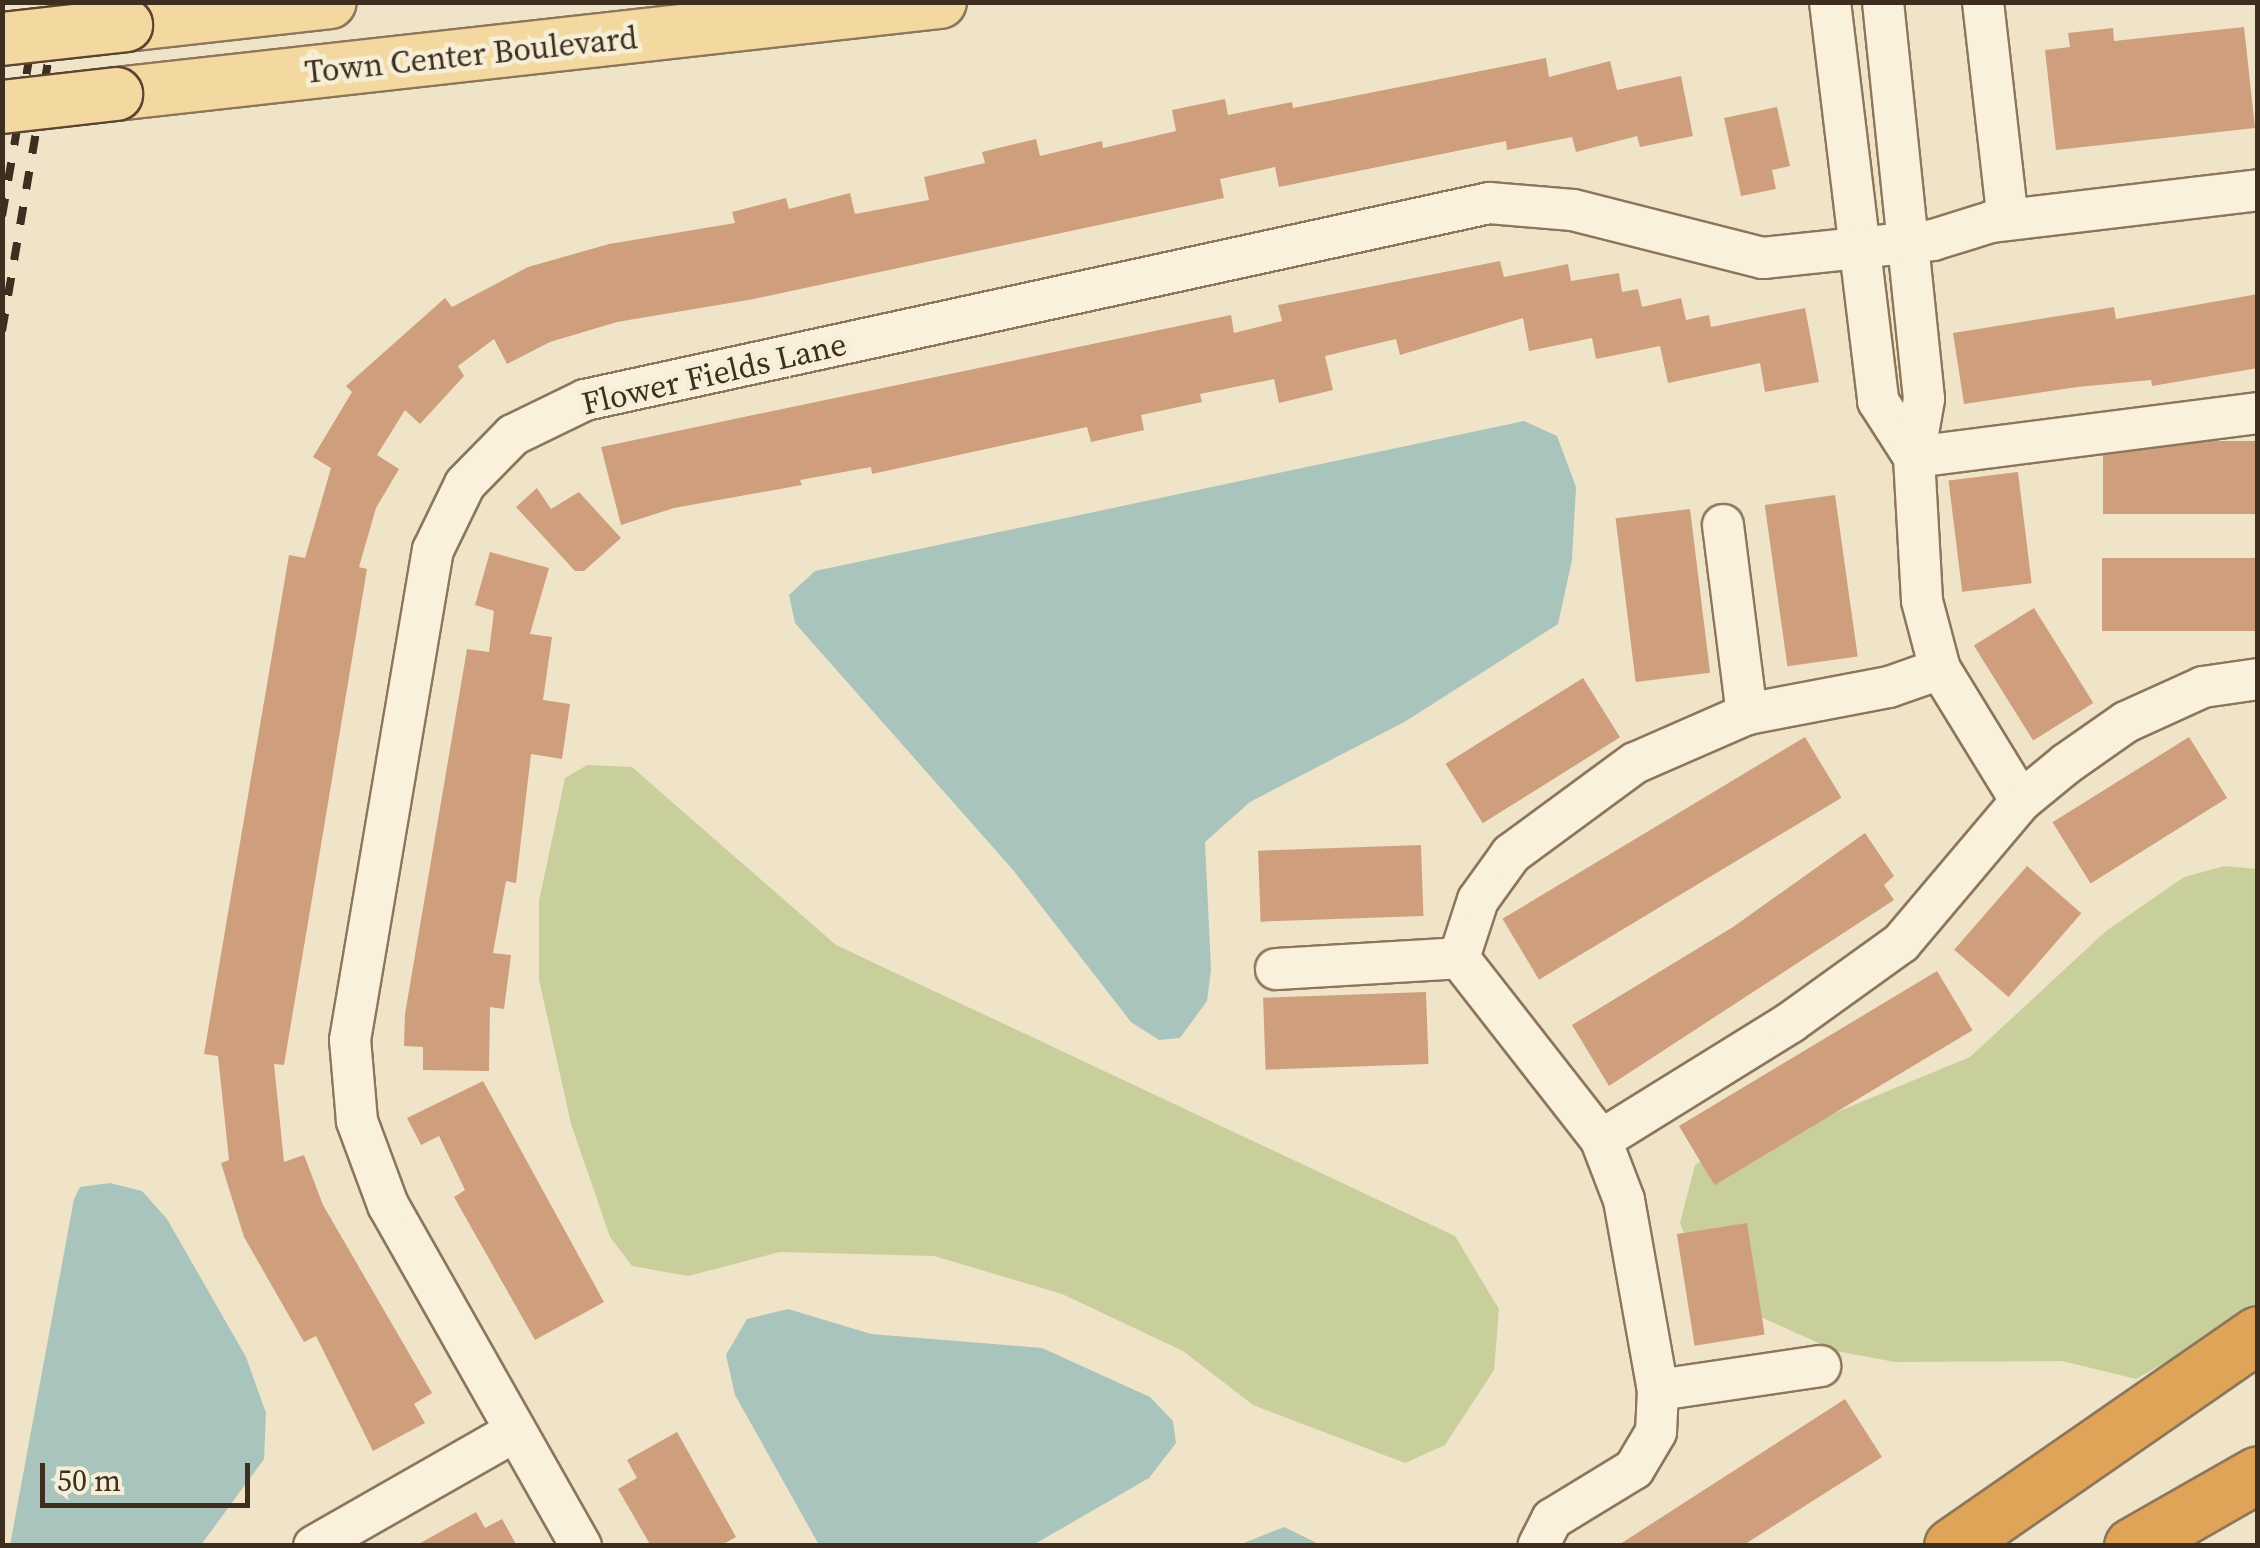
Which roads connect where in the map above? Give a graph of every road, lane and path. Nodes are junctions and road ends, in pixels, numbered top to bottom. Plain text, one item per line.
1 (330, 2) edge
2 (940, 2) edge
3 (1830, 2) edge
4 (1884, 2) edge
5 (1982, 2) edge
6 (2, 39) edge
7 (2, 107) edge
8 (2258, 190) edge
9 (2008, 220) junction
10 (1908, 238) junction
11 (1857, 246) junction
12 (2258, 413) edge
13 (1914, 457) junction
14 (1723, 525) dead end
15 (1940, 669) junction
16 (2258, 679) edge
17 (1746, 714) junction
18 (2020, 801) junction
19 (1459, 958) junction
20 (1276, 969) dead end
21 (1600, 1140) junction
22 (2258, 1334) edge
23 (1820, 1366) dead end
24 (1658, 1390) junction
25 (516, 1431) junction
26 (2258, 1474) edge
27 (314, 1546) edge
28 (581, 1546) edge
29 (1538, 1546) edge
30 (1952, 1546) edge
31 (2132, 1546) edge

1 - 6 main road, Town Center Boulevard, bridge
2 - 7 main road, Town Center Boulevard, bridge
3 - 11 street
4 - 10 street
5 - 9 street
8 - 9 street, Flower Fields Lane
9 - 10 street, Flower Fields Lane
10 - 11 street, Flower Fields Lane
10 - 13 street
11 - 13 street
11 - 25 street, Flower Fields Lane
12 - 13 street
13 - 15 street
14 - 17 street
15 - 17 street
15 - 18 street
16 - 18 street
17 - 19 street
18 - 21 street
19 - 20 street
19 - 21 street
21 - 24 street
22 - 30 highway
23 - 24 street
24 - 29 street
25 - 27 street
25 - 28 street, Flower Fields Lane
26 - 31 highway

